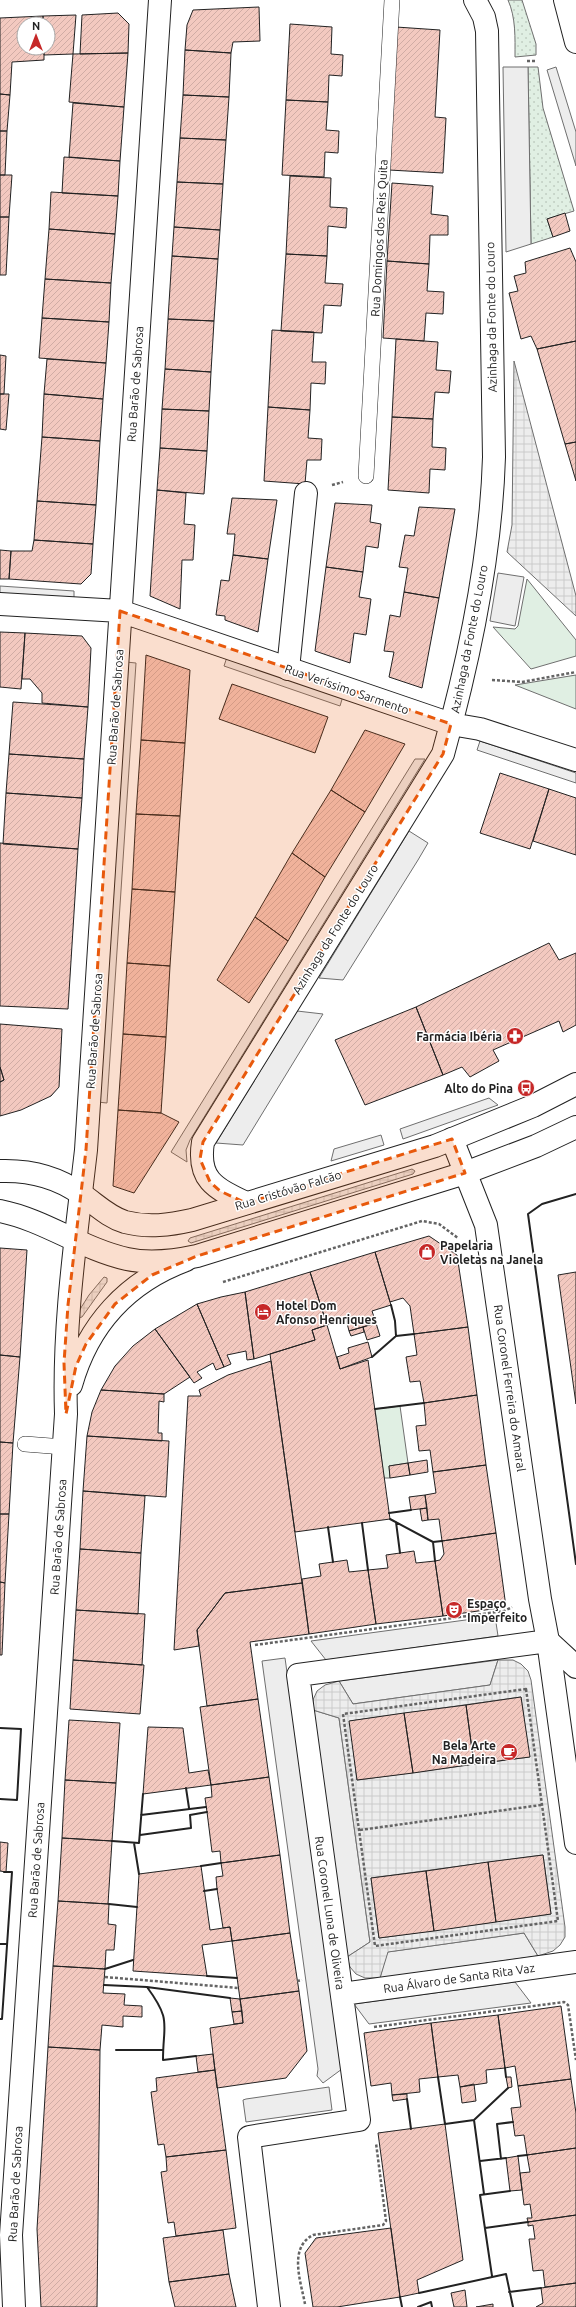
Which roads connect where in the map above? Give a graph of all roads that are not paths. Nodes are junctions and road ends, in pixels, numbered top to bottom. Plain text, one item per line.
1 (160, 0) edge
2 (392, 0) edge
3 (475, 0) edge
4 (565, 0) edge
5 (572, 0) edge
6 (576, 8) edge
7 (576, 42) edge
8 (366, 476) road end
9 (306, 492) road end
10 (0, 604) edge
11 (120, 611) junction
12 (288, 669) junction
13 (451, 724) junction
14 (576, 760) edge
15 (576, 1084) edge
16 (576, 1127) edge
17 (452, 1139) junction
18 (0, 1170) edge
19 (466, 1173) junction
20 (81, 1194) junction
21 (246, 1203) junction
22 (0, 1212) edge
23 (76, 1240) junction
24 (197, 1256) junction
25 (66, 1414) junction
26 (25, 1444) dead end
27 (64, 1447) junction
28 (548, 1641) junction
29 (576, 1667) edge
30 (576, 1843) edge
31 (576, 1962) edge
32 (342, 1994) junction
33 (14, 2307) edge
34 (269, 2307) edge

1 - 11 street, Rua Barão de Sabrosa
2 - 8 lane, Rua Domingos dos Reis Quita
3 - 13 street, Azinhaga da Fonte do Louro
4 - 7 street
5 - 6 street
9 - 12 street
10 - 11 street, Rua Veríssimo Sarmento
11 - 12 street, Rua Veríssimo Sarmento
11 - 20 street, Rua Barão de Sabrosa
12 - 13 street, Rua Veríssimo Sarmento
13 - 14 street, Rua Veríssimo Sarmento
13 - 21 street, Azinhaga da Fonte do Louro
15 - 17 street, Rua Cristóvão Falcão
16 - 19 street
17 - 19 street, Rua Coronel Ferreira do Amaral
17 - 21 street, Rua Cristóvão Falcão
18 - 20 street, Rua Cristóvão Falcão
19 - 24 street
19 - 28 street, Rua Coronel Ferreira do Amaral
20 - 21 street, Rua Cristóvão Falcão
20 - 23 street, Rua Barão de Sabrosa
22 - 23 street
23 - 24 street
23 - 25 street, Rua Barão de Sabrosa
24 - 25 street, Rua Barão de Sabrosa
25 - 27 street, Rua Barão de Sabrosa
26 - 27 lane
27 - 33 street, Rua Barão de Sabrosa
28 - 29 street
28 - 30 street, Rua Coronel Ferreira do Amaral
28 - 32 street, Rua Coronel Luna de Oliveira
31 - 32 street, Rua Álvaro de Santa Rita Vaz
32 - 34 street, Rua Coronel Luna de Oliveira

